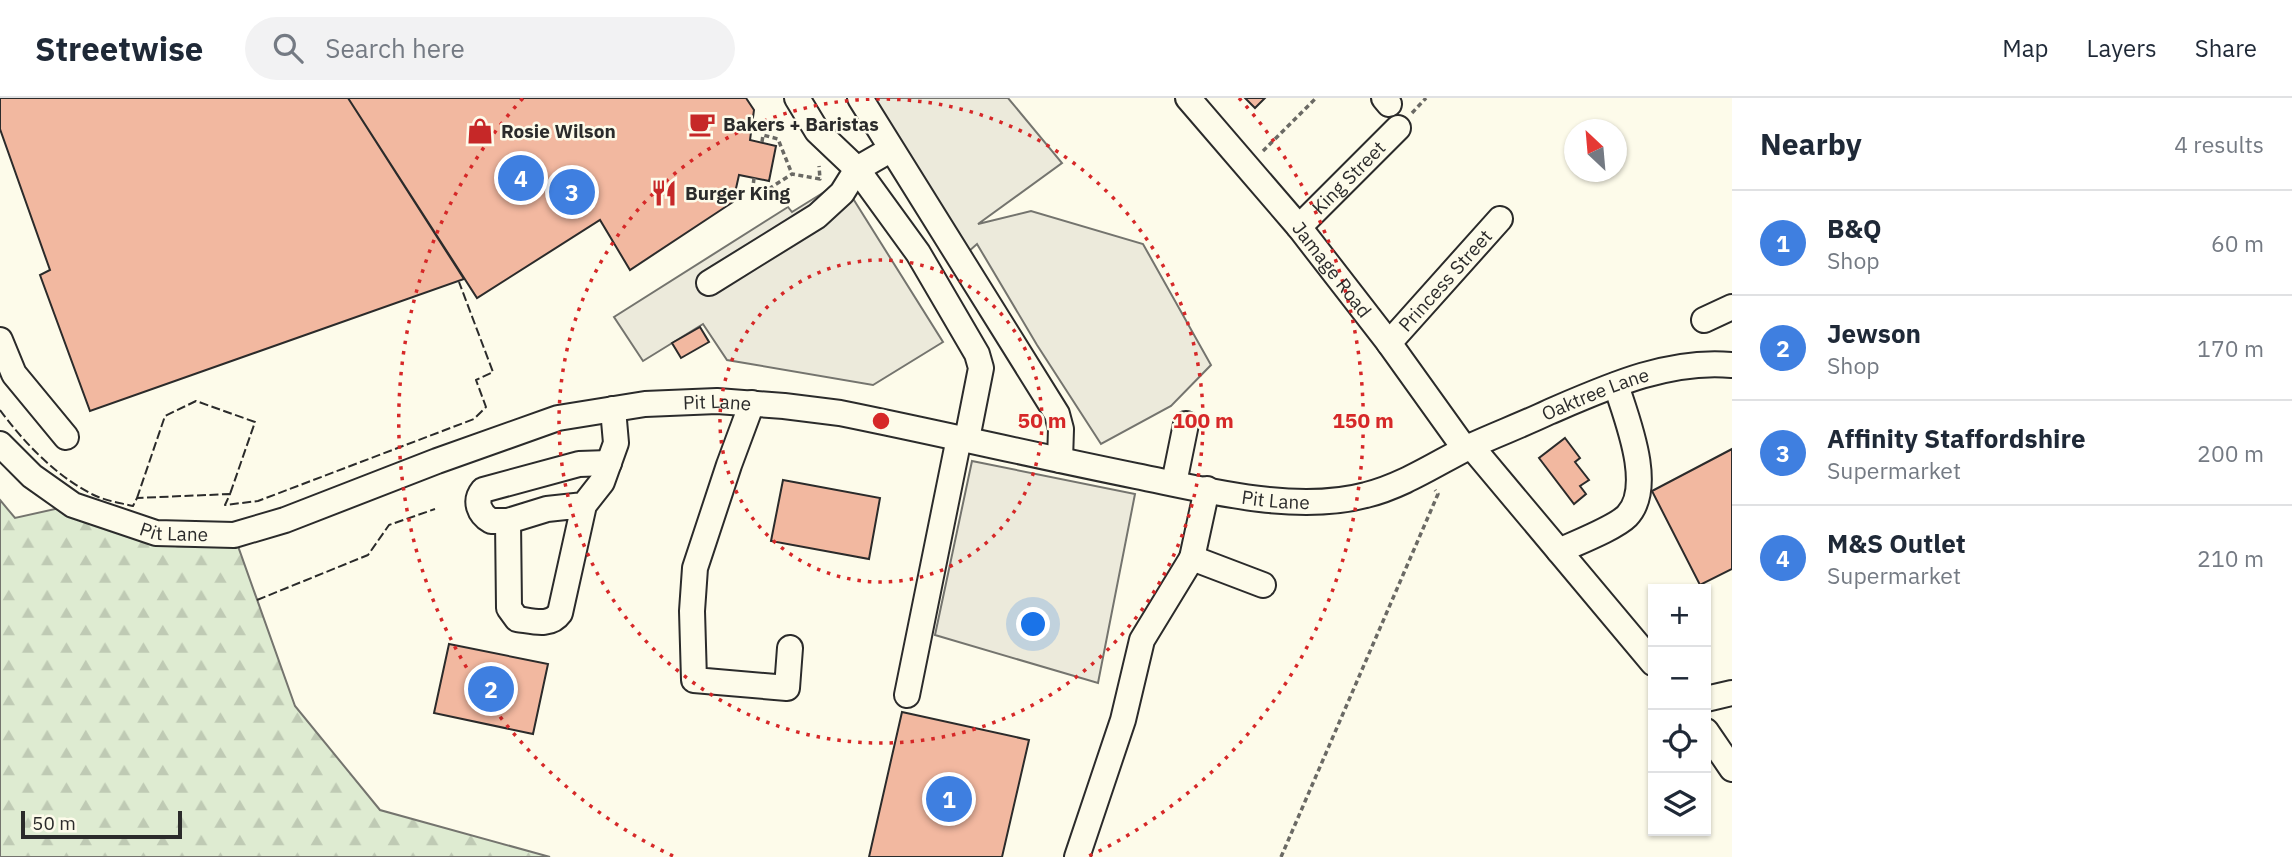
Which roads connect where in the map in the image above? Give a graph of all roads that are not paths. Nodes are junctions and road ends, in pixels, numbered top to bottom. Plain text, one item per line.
1 (797, 98) edge
2 (860, 98) edge
3 (1189, 98) edge
4 (1398, 128) dead end
5 (890, 150) junction
6 (858, 169) junction
7 (1500, 219) dead end
8 (1299, 227) junction
9 (946, 237) junction
10 (918, 253) junction
11 (709, 283) dead end
12 (1732, 307) edge
13 (1704, 320) dead end
14 (0, 340) edge
15 (1389, 343) junction
16 (1732, 365) edge
17 (1616, 385) junction
18 (752, 403) junction
19 (613, 409) junction
20 (1186, 424) dead end
21 (66, 437) dead end
22 (963, 438) junction
23 (0, 444) edge
24 (1468, 448) junction
25 (1060, 460) junction
26 (609, 463) junction
27 (1174, 483) junction
28 (1208, 489) junction
29 (584, 505) junction
30 (508, 521) junction
31 (1559, 551) junction
32 (1192, 558) junction
33 (1263, 585) dead end
34 (790, 648) dead end
35 (1648, 657) edge
36 (1732, 693) edge
37 (907, 695) dead end
38 (1711, 698) edge
39 (1711, 738) edge
40 (1732, 769) edge
41 (1077, 857) edge

1 - 6 street
2 - 5 street
3 - 8 street, Jamage Road
4 - 8 street, King Street
5 - 6 street
5 - 9 street
6 - 10 street
6 - 11 street
7 - 15 street, Princess Street
8 - 15 street, Jamage Road
9 - 10 street
9 - 25 street
10 - 22 street
12 - 13 street
14 - 21 street
15 - 24 street, Jamage Road
16 - 17 street, Oaktree Lane
17 - 24 street, Oaktree Lane
17 - 31 street
18 - 19 street, Pit Lane
18 - 22 street, Pit Lane
18 - 34 street
19 - 23 street, Pit Lane
19 - 26 street
20 - 27 street
22 - 25 street, Pit Lane
22 - 37 street
24 - 28 street, Pit Lane
24 - 31 street, Jamage Road
25 - 27 street, Pit Lane
26 - 29 street
26 - 30 street
27 - 28 street, Pit Lane
28 - 32 street
29 - 30 street
29 - 30 street
31 - 35 street, Jamage Road
32 - 33 street
32 - 41 street
36 - 38 street
39 - 40 street

